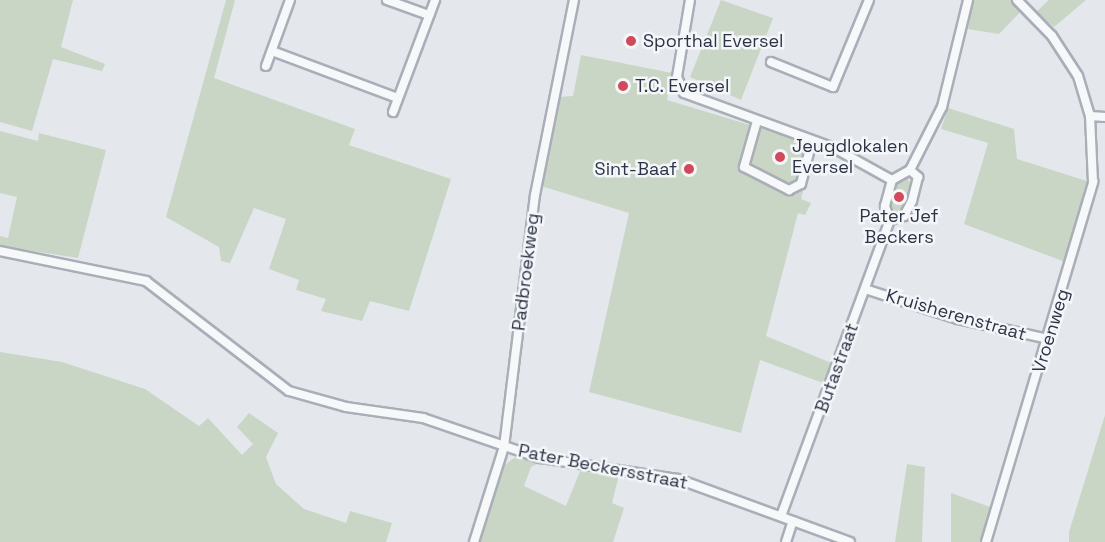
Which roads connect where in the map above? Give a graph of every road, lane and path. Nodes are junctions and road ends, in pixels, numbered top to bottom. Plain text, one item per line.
1 (290, 0) edge
2 (387, 0) edge
3 (435, 0) edge
4 (574, 0) edge
5 (690, 0) edge
6 (869, 0) edge
7 (968, 0) edge
8 (1017, 0) edge
9 (429, 15) junction
10 (272, 51) junction
11 (771, 62) dead end
12 (266, 66) dead end
13 (398, 98) junction
14 (393, 112) dead end
15 (1090, 116) junction
16 (1105, 117) edge
17 (757, 121) junction
18 (812, 141) junction
19 (910, 170) junction
20 (892, 180) junction
21 (890, 220) junction
22 (0, 251) edge
23 (865, 289) junction
24 (1048, 339) junction
25 (504, 447) junction
26 (781, 516) junction
27 (793, 521) junction
28 (474, 542) edge
29 (786, 542) edge
30 (850, 542) edge
31 (986, 542) edge

1 - 10 street
2 - 9 street
3 - 9 street
4 - 25 street, Padbroekweg
5 - 17 street
6 - 11 street
7 - 19 street
8 - 15 street, Vroenweg
9 - 13 street
10 - 12 street
10 - 13 street
13 - 14 street
15 - 16 street
15 - 24 street, Vroenweg
17 - 18 street
17 - 18 street
18 - 20 street
19 - 20 street
19 - 21 street
20 - 21 street, Butastraat
21 - 23 street, Butastraat
22 - 25 street, Pater Beckersstraat
23 - 24 street, Kruisherenstraat
23 - 26 street, Butastraat
24 - 31 street, Vroenweg
25 - 26 street, Pater Beckersstraat
25 - 28 street, Padbroekweg
26 - 27 street, Pater Beckersstraat
27 - 29 street
27 - 30 street, Pater Beckersstraat

